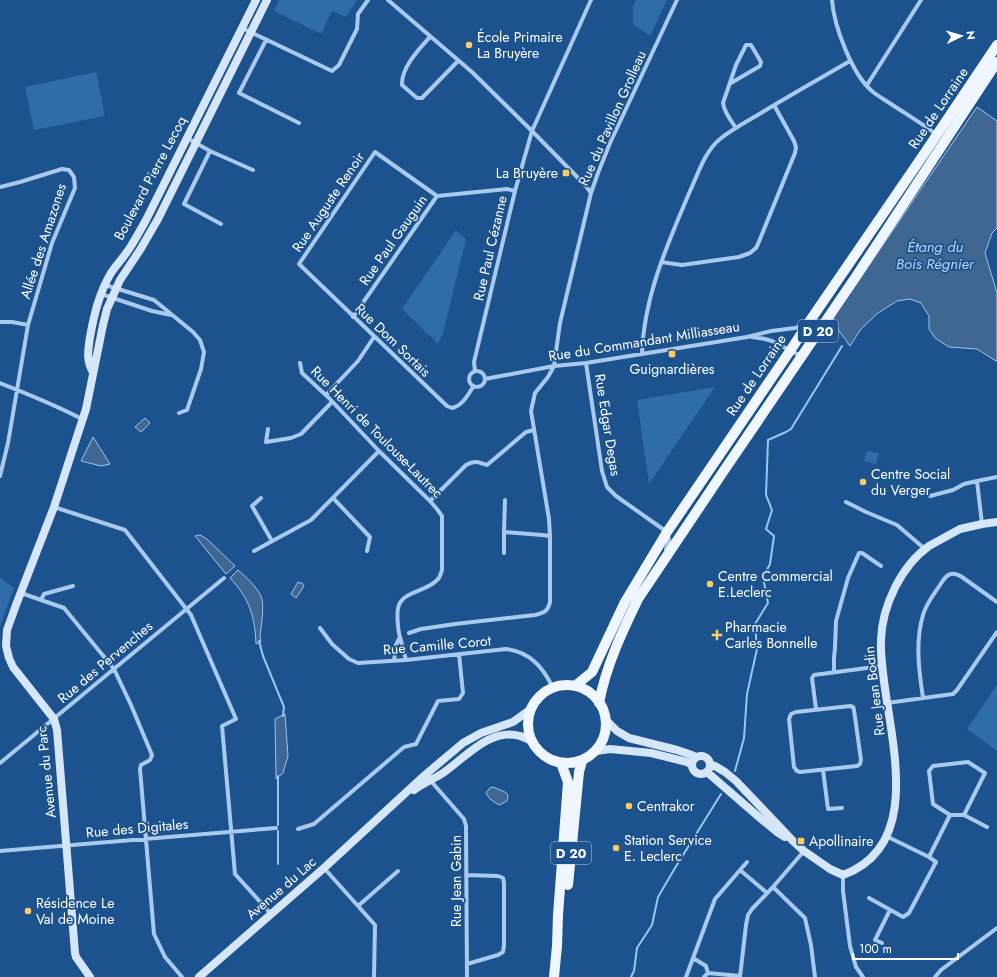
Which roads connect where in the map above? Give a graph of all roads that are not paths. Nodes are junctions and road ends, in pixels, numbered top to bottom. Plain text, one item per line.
1 (256, 0) edge
2 (267, 0) edge
3 (368, 0) edge
4 (388, 0) edge
5 (591, 0) edge
6 (677, 0) edge
7 (832, 0) edge
8 (922, 0) edge
9 (242, 28) junction
10 (251, 32) junction
11 (430, 37) junction
12 (266, 40) junction
13 (997, 45) edge
14 (458, 61) junction
15 (850, 61) junction
16 (997, 62) edge
17 (731, 83) junction
18 (867, 85) junction
19 (774, 105) junction
20 (299, 123) dead end
21 (736, 128) junction
22 (532, 131) junction
23 (936, 135) junction
24 (187, 138) junction
25 (196, 143) junction
26 (210, 151) junction
27 (252, 170) dead end
28 (917, 183) junction
29 (0, 187) edge
30 (515, 191) junction
31 (591, 193) junction
32 (437, 196) junction
33 (221, 224) dead end
34 (661, 262) junction
35 (298, 264) joint
36 (105, 285) junction
37 (116, 288) junction
38 (101, 294) junction
39 (111, 298) junction
40 (172, 315) junction
41 (354, 317) junction
42 (0, 322) edge
43 (28, 325) junction
44 (807, 325) junction
45 (374, 337) junction
46 (747, 337) junction
47 (790, 351) junction
48 (642, 353) junction
49 (802, 356) junction
50 (300, 363) dead end
51 (586, 363) junction
52 (554, 366) junction
53 (476, 371) junction
54 (93, 372) junction
55 (485, 379) junction
56 (0, 383) edge
57 (473, 387) junction
58 (17, 390) junction
59 (326, 395) junction
60 (332, 402) junction
61 (179, 413) dead end
62 (83, 420) junction
63 (268, 429) dead end
64 (534, 430) junction
65 (379, 451) junction
66 (0, 476) edge
67 (997, 477) edge
68 (977, 481) junction
69 (930, 496) dead end
70 (261, 498) dead end
71 (333, 498) junction
72 (505, 500) dead end
73 (430, 501) junction
74 (846, 502) dead end
75 (54, 507) junction
76 (997, 522) edge
77 (982, 524) junction
78 (504, 532) junction
79 (667, 532) junction
80 (550, 536) junction
81 (272, 541) junction
82 (925, 549) junction
83 (254, 551) dead end
84 (367, 551) dead end
85 (504, 553) dead end
86 (881, 566) dead end
87 (224, 578) dead end
88 (73, 586) dead end
89 (20, 593) junction
90 (638, 599) junction
91 (41, 600) junction
92 (997, 602) edge
93 (187, 608) junction
94 (320, 628) dead end
95 (997, 632) edge
96 (409, 633) dead end
97 (400, 637) junction
98 (459, 654) junction
99 (406, 660) junction
100 (394, 661) junction
101 (882, 666) junction
102 (114, 669) junction
103 (834, 672) junction
104 (575, 686) junction
105 (553, 688) junction
106 (923, 698) junction
107 (599, 703) junction
108 (887, 703) junction
109 (531, 709) junction
110 (816, 709) junction
111 (54, 719) junction
112 (605, 719) junction
113 (532, 741) junction
114 (596, 751) junction
115 (696, 757) junction
116 (582, 761) junction
117 (0, 763) edge
118 (561, 763) junction
119 (692, 765) junction
120 (709, 769) junction
121 (823, 770) junction
122 (428, 777) junction
123 (842, 808) dead end
124 (950, 815) junction
125 (964, 815) junction
126 (987, 827) dead end
127 (276, 828) dead end
128 (298, 829) dead end
129 (231, 831) junction
130 (886, 836) junction
131 (146, 838) junction
132 (793, 841) junction
133 (66, 845) junction
134 (0, 851) edge
135 (804, 851) junction
136 (929, 857) junction
137 (746, 862) dead end
138 (324, 868) junction
139 (740, 870) junction
140 (398, 871) dead end
141 (844, 875) junction
142 (466, 876) junction
143 (773, 887) junction
144 (767, 893) junction
145 (869, 898) dead end
146 (358, 906) junction
147 (890, 910) junction
148 (271, 914) junction
149 (997, 928) edge
150 (882, 943) dead end
151 (557, 946) junction
152 (693, 958) junction
153 (466, 964) junction
154 (708, 973) junction
155 (740, 976) edge
156 (90, 977) edge
157 (182, 977) edge
158 (199, 977) edge
159 (374, 977) edge
160 (467, 977) edge
161 (554, 977) edge
162 (686, 977) edge
163 (704, 977) edge
164 (815, 977) edge
165 (863, 977) edge
166 (934, 977) edge

1 - 9 street, Boulevard Pierre Lecoq
2 - 10 street, Boulevard Pierre Lecoq
3 - 12 street
4 - 11 street
5 - 22 street, Rue Paul Cézanne
6 - 31 street, Rue du Pavillon Grolleau
7 - 15 street
8 - 18 street
9 - 10 street
9 - 24 street, Boulevard Pierre Lecoq
10 - 12 street
10 - 25 street, Boulevard Pierre Lecoq
11 - 14 street
11 - 14 street
12 - 20 street
13 - 23 main road, Rue de Lorraine / D 20
14 - 22 street
15 - 18 street
15 - 19 street
16 - 28 main road, Rue de Lorraine / D 20
17 - 17 street
17 - 21 street
18 - 23 street
19 - 21 street
19 - 34 street
21 - 34 street
22 - 30 street, Rue Paul Cézanne
22 - 31 street
23 - 28 street
23 - 44 main road, Rue de Lorraine / D 20
24 - 25 street
24 - 36 street, Boulevard Pierre Lecoq
25 - 26 street
25 - 37 street, Boulevard Pierre Lecoq
26 - 27 street
26 - 33 street
28 - 49 main road, Rue de Lorraine / D 20
29 - 43 street, Allée des Amazones
30 - 32 street
30 - 53 street, Rue Paul Cézanne
31 - 52 street, Rue du Pavillon Grolleau
32 - 35 street, Rue Auguste Renoir
32 - 41 street, Rue Paul Gauguin
34 - 48 street
35 - 41 street, Rue Dom Sortais
36 - 37 street
36 - 38 street, Boulevard Pierre Lecoq
37 - 39 street, Boulevard Pierre Lecoq
37 - 40 street
38 - 39 street
38 - 54 street, Boulevard Pierre Lecoq
39 - 40 street
39 - 54 street, Boulevard Pierre Lecoq
40 - 61 street
41 - 45 street, Rue Dom Sortais
42 - 43 street
43 - 58 street, Allée des Amazones
44 - 46 street, Rue du Commandant Milliasseau
44 - 47 main road, Rue de Lorraine / D 20
45 - 57 street, Rue Dom Sortais
45 - 59 street
46 - 47 street
46 - 48 street, Rue du Commandant Milliasseau
47 - 49 street
47 - 79 main road, Rue de Lorraine / D 20
48 - 51 street, Rue du Commandant Milliasseau
49 - 90 main road, Rue de Lorraine / D 20
50 - 59 street, Rue Henri de Toulouse-Lautrec
51 - 52 street, Rue du Commandant Milliasseau
51 - 79 street, Rue Edgar Degas
52 - 55 street, Rue du Commandant Milliasseau
52 - 64 street
53 - 55 street
53 - 57 street
54 - 62 street, Boulevard Pierre Lecoq
55 - 57 street
56 - 58 street
58 - 62 street
58 - 66 street, Allée des Amazones
59 - 60 street, Rue Henri de Toulouse-Lautrec
60 - 63 street
60 - 65 street, Rue Henri de Toulouse-Lautrec
62 - 75 street, Avenue du Parc
64 - 73 street
64 - 80 street
65 - 71 street
65 - 73 street, Rue Henri de Toulouse-Lautrec
67 - 68 street
68 - 69 street
68 - 77 street
70 - 81 street
71 - 81 street
71 - 84 street
72 - 78 street
73 - 97 street, Rue Henri de Toulouse-Lautrec
74 - 82 street
75 - 89 street, Avenue du Parc
75 - 93 street
76 - 77 street, Rue Jean Bodin
77 - 82 street, Rue Jean Bodin
78 - 80 street
78 - 85 street
79 - 90 street
79 - 104 main road, Rue de Lorraine / D 20
80 - 96 street
81 - 83 street
82 - 101 street, Rue Jean Bodin
86 - 103 street
87 - 93 street, Rue des Pervenches
88 - 91 street
89 - 91 street
89 - 111 street, Avenue du Parc
90 - 107 main road, Rue de Lorraine / D 20
91 - 102 street
92 - 106 street
93 - 102 street, Rue des Pervenches
93 - 129 street
94 - 100 street, Rue Camille Corot
95 - 106 street
97 - 99 street, Rue Henri de Toulouse-Lautrec
97 - 100 street, Rue Henri de Toulouse-Lautrec
98 - 99 street, Rue Camille Corot
98 - 105 street, Rue Camille Corot
98 - 128 street
99 - 100 street, Rue Camille Corot
101 - 103 street
101 - 108 street, Rue Jean Bodin
102 - 111 street, Rue des Pervenches
102 - 131 street
103 - 110 street
104 - 105 main road
104 - 107 main road
105 - 109 main road
106 - 108 street
107 - 112 main road
108 - 130 street, Rue Jean Bodin
109 - 113 main road
109 - 122 street, Avenue du Lac
110 - 121 street
110 - 121 street
111 - 117 street, Rue des Pervenches
111 - 133 street, Avenue du Parc
112 - 114 main road
112 - 115 street
113 - 118 main road
113 - 122 street, Avenue du Lac
114 - 116 main road
114 - 119 street
115 - 119 street
115 - 120 street
116 - 118 main road
116 - 151 main road, D 20
118 - 151 main road, D 20
119 - 120 street
120 - 132 street
120 - 132 street
121 - 123 street
122 - 138 street, Avenue du Lac
122 - 142 street, Rue Jean Gabin
124 - 125 street
124 - 125 street
124 - 136 street
125 - 126 street
127 - 129 street, Rue des Digitales
129 - 131 street, Rue des Digitales
129 - 148 street
130 - 136 street
130 - 141 street, Rue Jean Bodin
131 - 133 street, Rue des Digitales
131 - 157 street
132 - 135 street
133 - 134 street, Rue des Digitales
133 - 156 street, Avenue du Parc
135 - 141 street
135 - 143 street
136 - 147 street
137 - 139 street
138 - 146 street
138 - 148 street, Avenue du Lac
139 - 144 street
139 - 152 street
140 - 146 street
141 - 165 street
142 - 153 street, Rue Jean Gabin
142 - 153 street
143 - 144 street
143 - 164 street
144 - 155 street
145 - 147 street
146 - 159 street
147 - 150 street
148 - 158 street, Avenue du Lac
149 - 166 street
151 - 161 main road, D 20
152 - 154 street
152 - 162 street
153 - 160 street, Rue Jean Gabin
154 - 155 street
154 - 163 street

